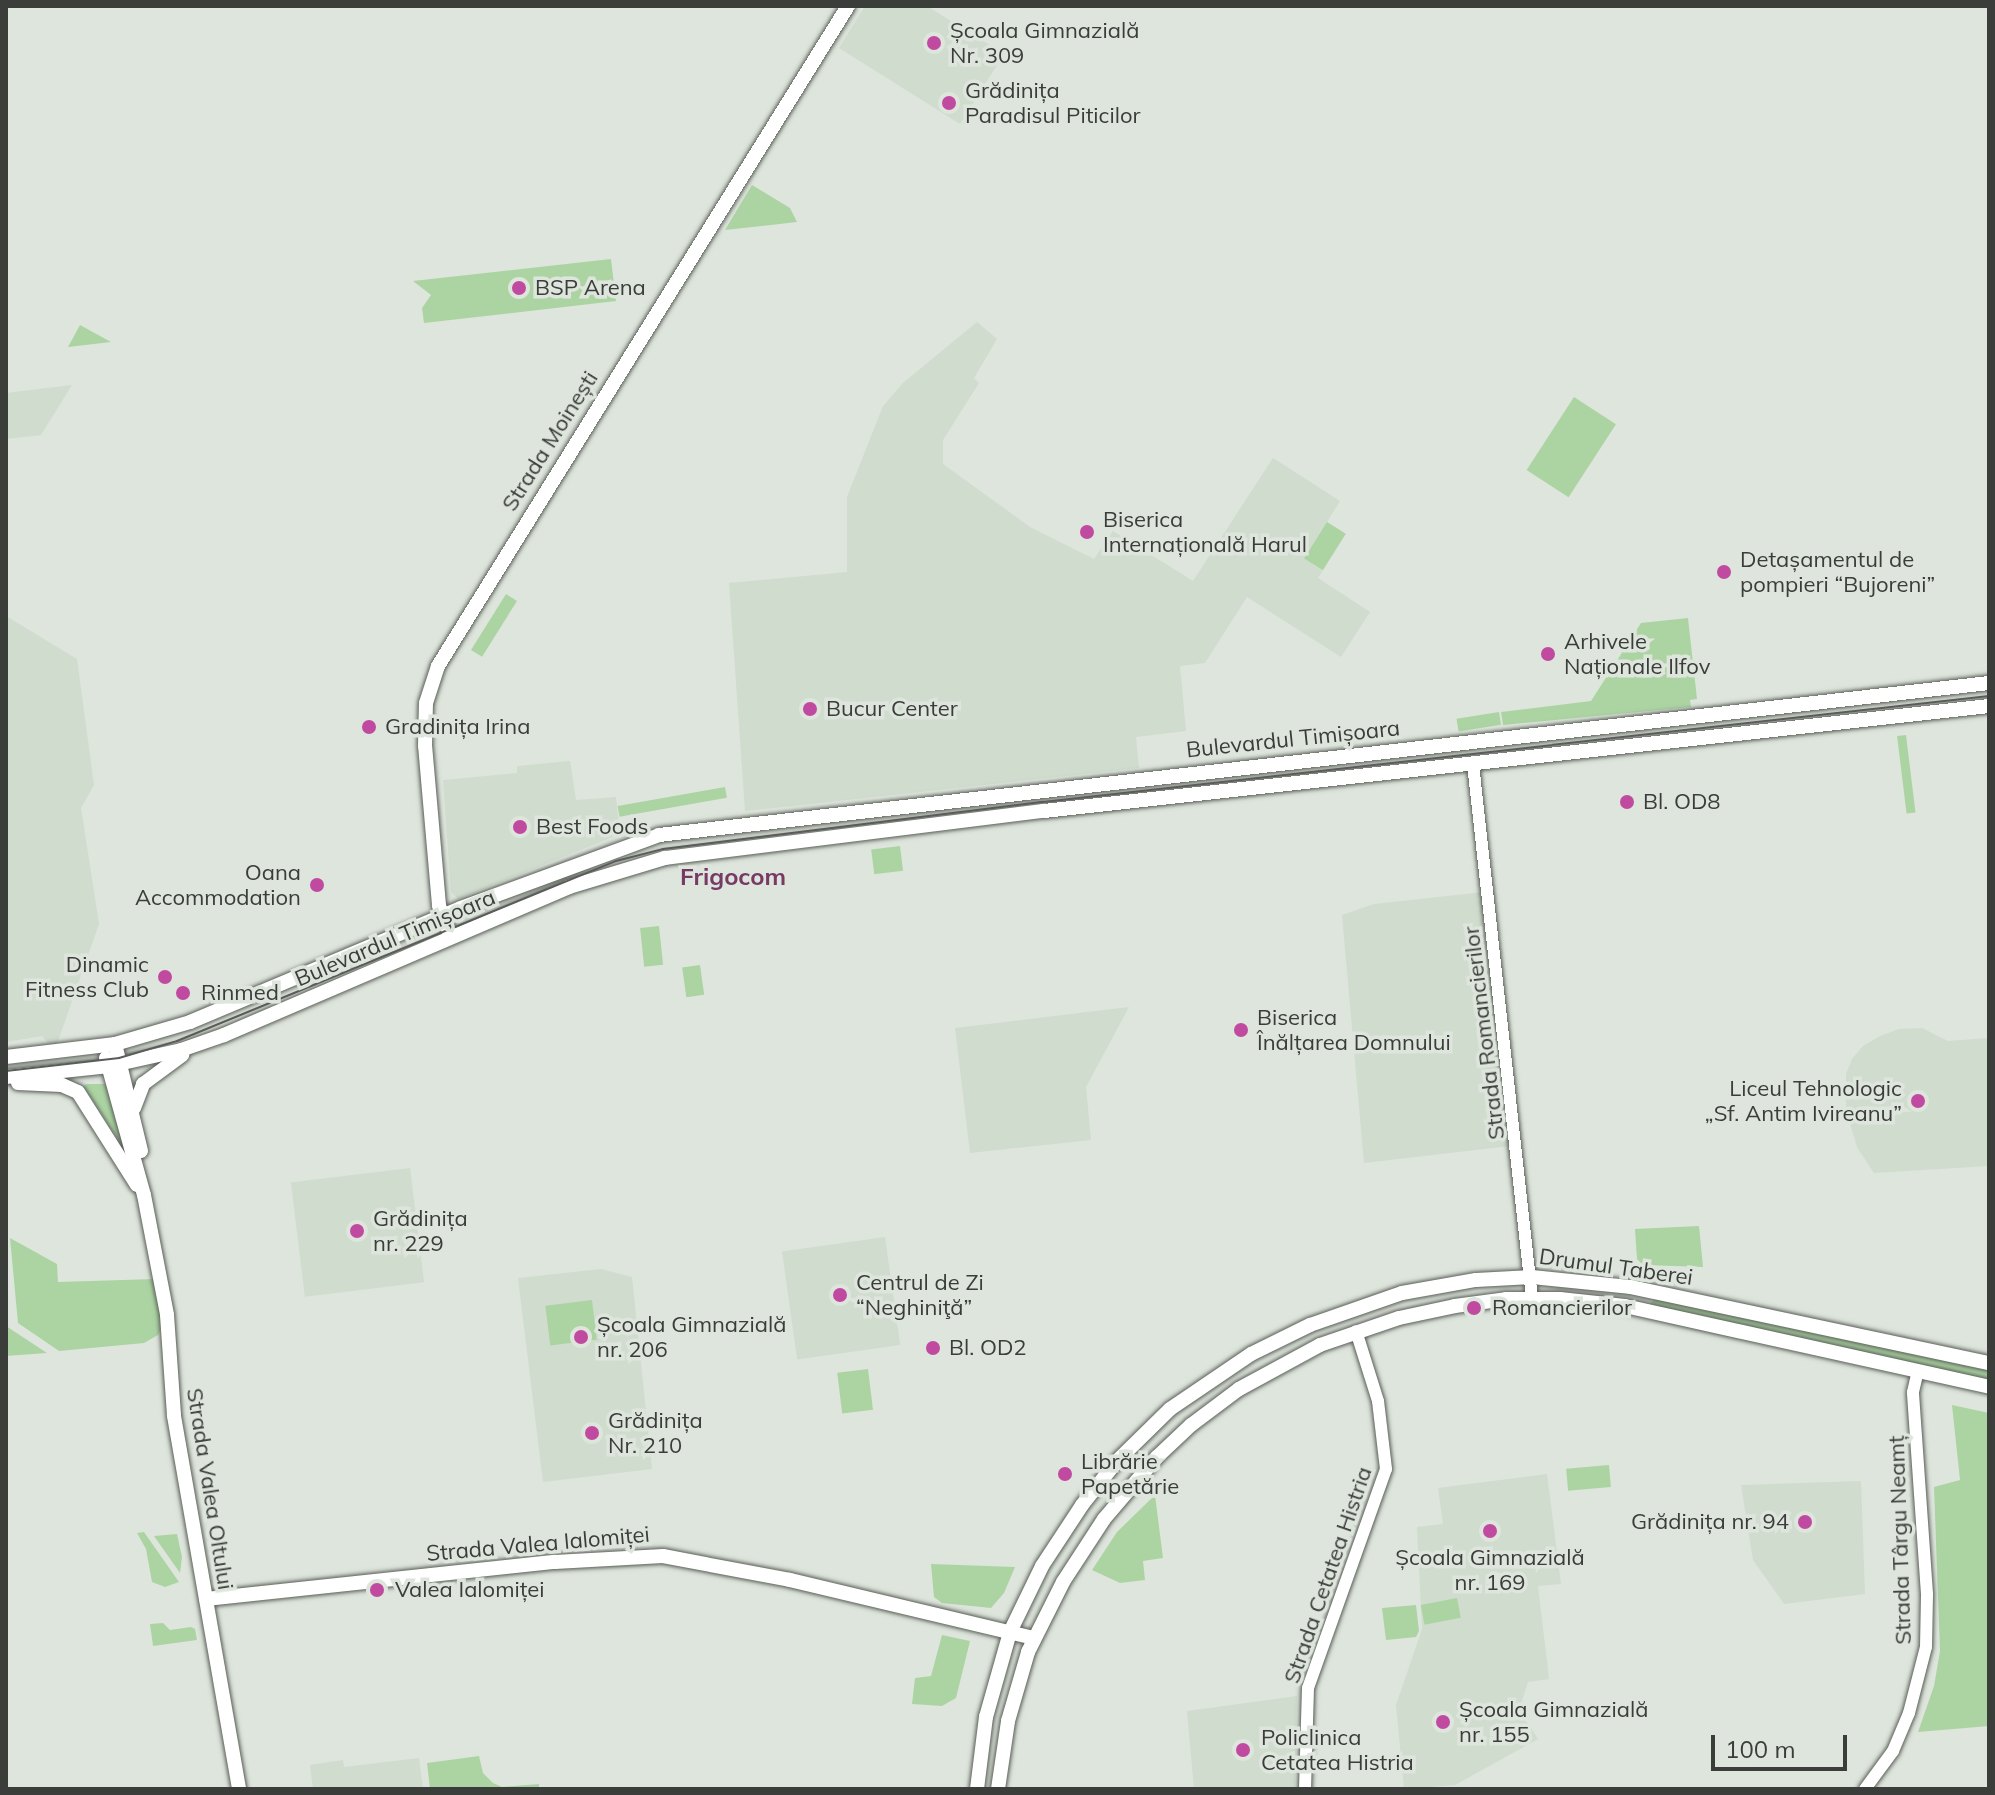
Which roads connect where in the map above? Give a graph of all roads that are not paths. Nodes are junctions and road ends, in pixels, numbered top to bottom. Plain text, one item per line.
1 (848, 6) edge
2 (1989, 683) edge
3 (1989, 706) edge
4 (1700, 716) junction
5 (1703, 738) junction
6 (1471, 742) junction
7 (1448, 744) junction
8 (1473, 764) junction
9 (1450, 766) junction
10 (659, 835) junction
11 (605, 852) junction
12 (665, 858) junction
13 (612, 872) junction
14 (442, 916) junction
15 (451, 937) junction
16 (201, 1044) junction
17 (109, 1045) junction
18 (32, 1054) junction
19 (6, 1057) edge
20 (115, 1065) junction
21 (36, 1074) junction
22 (6, 1080) edge
23 (133, 1113) junction
24 (144, 1195) junction
25 (1532, 1277) junction
26 (1650, 1291) junction
27 (1532, 1298) junction
28 (1648, 1311) junction
29 (1356, 1331) junction
30 (1282, 1337) junction
31 (1292, 1358) junction
32 (1989, 1363) edge
33 (1918, 1371) junction
34 (1989, 1387) edge
35 (206, 1599) junction
36 (979, 1625) junction
37 (1010, 1632) junction
38 (1034, 1638) junction
39 (999, 1667) junction
40 (239, 1789) edge
41 (977, 1789) edge
42 (998, 1789) edge
43 (1305, 1789) edge
44 (1865, 1789) edge

1 - 14 main road, Strada Moinești
2 - 4 main road, Bulevardul Timișoara
3 - 5 main road, Bulevardul Timișoara
4 - 5 main road
4 - 6 main road, Bulevardul Timișoara
5 - 8 main road, Bulevardul Timișoara
6 - 7 main road, Bulevardul Timișoara
6 - 8 main road
7 - 9 main road
7 - 10 main road, Bulevardul Timișoara
8 - 9 main road, Bulevardul Timișoara
8 - 25 street, Strada Romancierilor
9 - 12 main road, Bulevardul Timișoara
10 - 11 main road, Bulevardul Timișoara
10 - 12 main road
11 - 13 main road
11 - 14 main road, Bulevardul Timișoara
12 - 13 main road, Bulevardul Timișoara
13 - 15 main road, Bulevardul Timișoara
14 - 15 main road, Strada Moinești
14 - 17 main road, Bulevardul Timișoara
15 - 16 main road, Bulevardul Timișoara
16 - 20 main road, Bulevardul Timișoara
16 - 23 main road
17 - 18 main road, Bulevardul Timișoara
17 - 20 main road, Strada Valea Oltului
18 - 19 main road, Bulevardul Timișoara
18 - 21 main road
20 - 21 main road, Bulevardul Timișoara
20 - 23 main road, Strada Valea Oltului
20 - 24 main road, Strada Valea Oltului
21 - 22 main road, Bulevardul Timișoara
22 - 24 main road
23 - 24 main road, Strada Valea Oltului
24 - 35 main road, Strada Valea Oltului
25 - 26 main road, Drumul Taberei
25 - 27 street, Strada Romancierilor
25 - 30 main road, Drumul Taberei
26 - 28 main road
26 - 32 main road, Drumul Taberei
27 - 28 main road, Drumul Taberei
27 - 29 main road, Drumul Taberei
28 - 33 main road, Drumul Taberei
29 - 31 main road, Drumul Taberei
29 - 43 street, Strada Cetatea Histria
30 - 31 main road
30 - 37 main road, Drumul Taberei
31 - 38 main road, Drumul Taberei
33 - 34 main road, Drumul Taberei
33 - 44 street, Strada Târgu Neamț
35 - 36 main road, Strada Valea Ialomiței
35 - 40 main road, Strada Valea Oltului
36 - 37 main road, Strada Valea Ialomiței
36 - 39 main road
37 - 38 main road, Strada Valea Ialomiței
37 - 39 main road, Drumul Taberei
38 - 42 main road, Drumul Taberei
39 - 41 main road, Drumul Taberei

